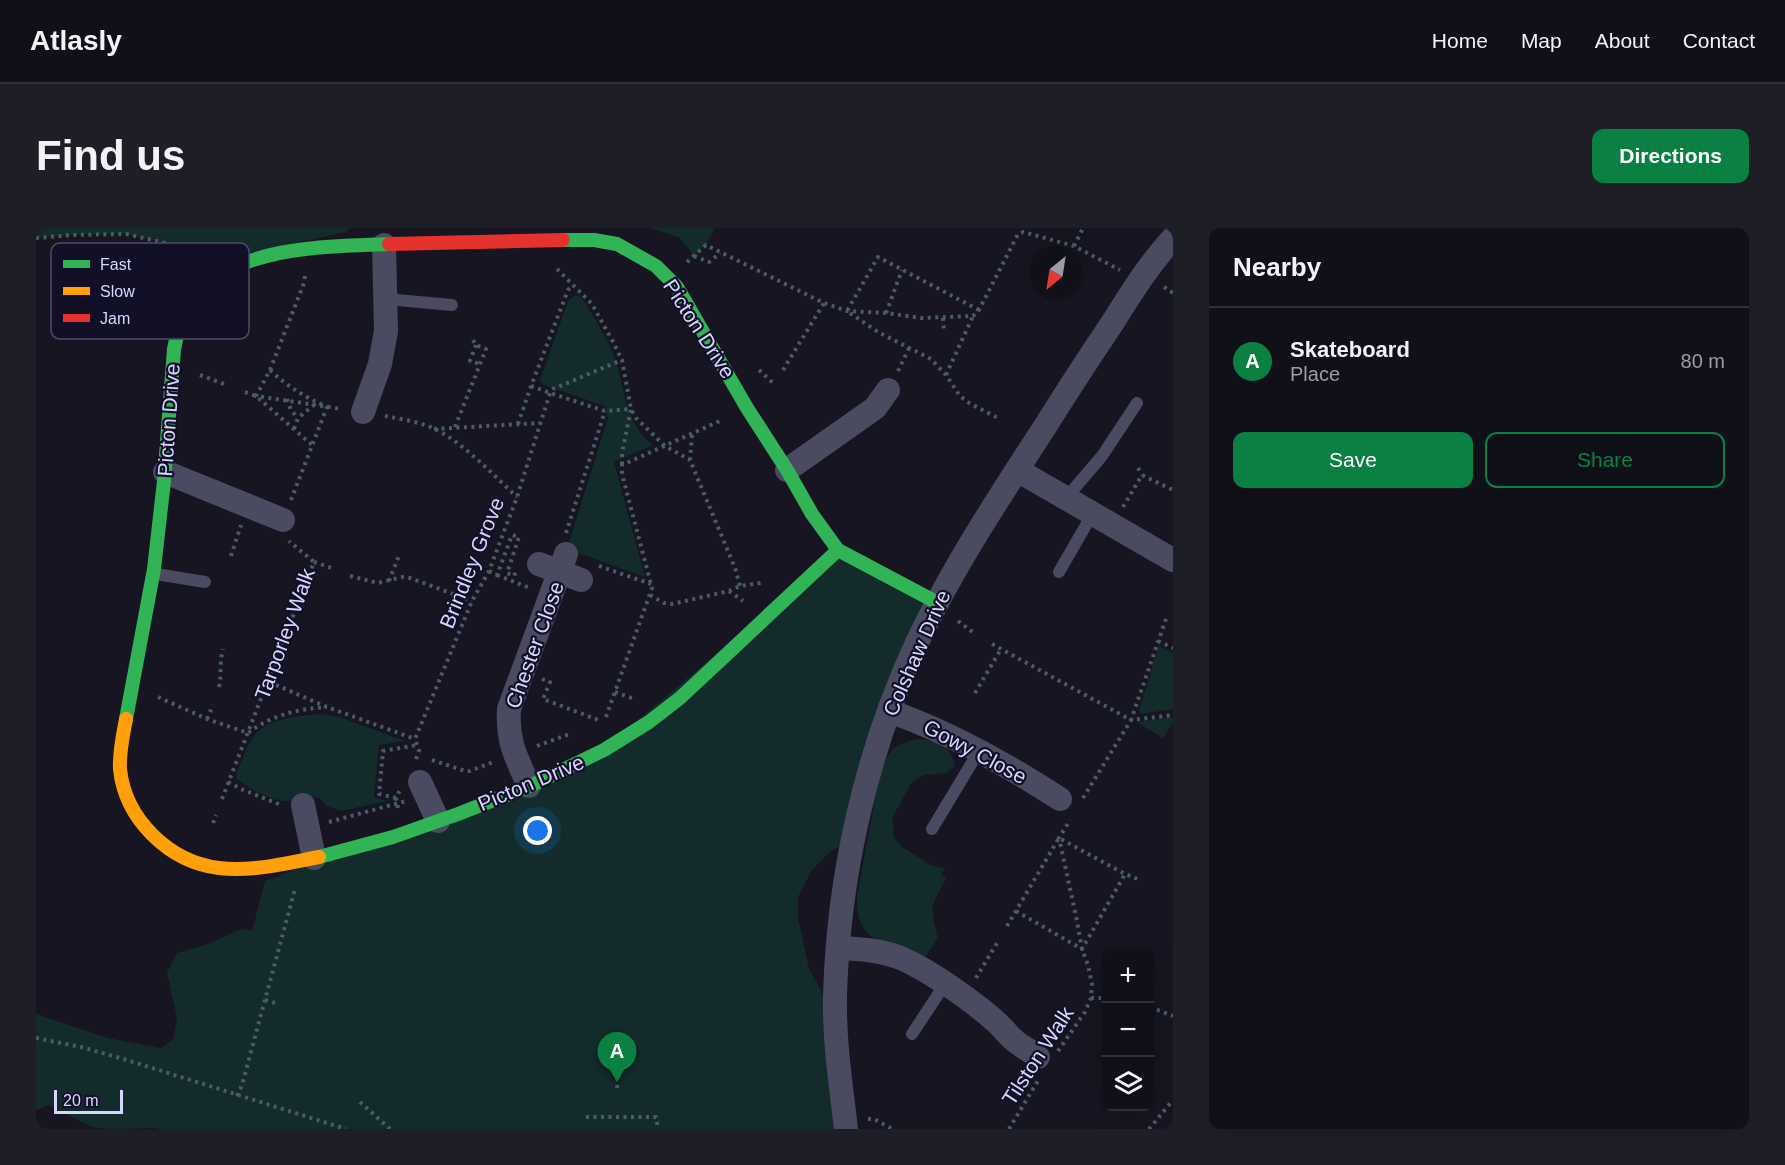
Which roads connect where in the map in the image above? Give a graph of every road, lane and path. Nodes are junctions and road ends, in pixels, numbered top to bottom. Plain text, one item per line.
1 (1083, 228) edge
2 (36, 238) edge
3 (1173, 238) edge
4 (165, 243) edge
5 (384, 245) junction
6 (1074, 246) joint
7 (304, 250) junction
8 (1083, 251) edge
9 (720, 253) junction
10 (249, 261) edge
11 (556, 267) dead end
12 (1117, 268) dead end
13 (902, 270) junction
14 (573, 285) junction
15 (386, 299) junction
16 (824, 303) junction
17 (452, 305) dead end
18 (979, 310) junction
19 (847, 311) junction
20 (886, 313) junction
21 (973, 316) junction
22 (943, 318) junction
23 (944, 331) dead end
24 (177, 339) edge
25 (472, 340) dead end
26 (476, 345) junction
27 (622, 360) junction
28 (480, 364) junction
29 (270, 370) junction
30 (783, 370) dead end
31 (946, 375) junction
32 (776, 382) dead end
33 (768, 385) dead end
34 (531, 386) junction
35 (888, 390) dead end
36 (245, 392) dead end
37 (550, 393) junction
38 (256, 396) junction
39 (287, 399) junction
40 (1137, 403) dead end
41 (314, 405) junction
42 (327, 407) junction
43 (747, 408) junction
44 (631, 409) junction
45 (605, 411) junction
46 (363, 412) junction
47 (298, 418) junction
48 (998, 418) dead end
49 (540, 423) junction
50 (518, 424) junction
51 (455, 427) junction
52 (294, 429) junction
53 (434, 429) junction
54 (689, 436) junction
55 (312, 446) junction
56 (665, 446) junction
57 (690, 460) junction
58 (622, 465) junction
59 (1138, 468) dead end
60 (787, 470) junction
61 (1017, 470) junction
62 (165, 472) junction
63 (1142, 475) junction
64 (1173, 490) edge
65 (517, 497) junction
66 (1066, 498) junction
67 (276, 516) junction
68 (1102, 519) junction
69 (838, 550) junction
70 (400, 553) dead end
71 (1173, 560) edge
72 (314, 562) junction
73 (562, 562) joint
74 (334, 569) dead end
75 (1059, 572) dead end
76 (153, 573) junction
77 (497, 575) dead end
78 (350, 576) dead end
79 (205, 582) dead end
80 (389, 582) junction
81 (740, 586) dead end
82 (528, 587) dead end
83 (723, 592) dead end
84 (650, 595) junction
85 (472, 602) junction
86 (938, 603) junction
87 (1166, 619) dead end
88 (1158, 641) junction
89 (992, 644) dead end
90 (1173, 648) edge
91 (1001, 649) junction
92 (223, 650) dead end
93 (522, 671) junction
94 (269, 682) junction
95 (219, 687) dead end
96 (132, 688) junction
97 (975, 693) dead end
98 (213, 705) dead end
99 (327, 707) junction
100 (889, 711) junction
101 (1173, 715) edge
102 (207, 719) junction
103 (1131, 720) junction
104 (604, 722) junction
105 (593, 726) dead end
106 (582, 730) dead end
107 (248, 733) junction
108 (415, 739) junction
109 (417, 745) junction
110 (979, 752) junction
111 (515, 754) junction
112 (440, 763) dead end
113 (479, 768) dead end
114 (421, 779) junction
115 (228, 782) junction
116 (529, 786) junction
117 (241, 789) dead end
118 (396, 798) dead end
119 (222, 799) dead end
120 (1066, 801) junction
121 (310, 814) joint
122 (216, 815) dead end
123 (438, 821) junction
124 (213, 823) dead end
125 (932, 829) dead end
126 (1059, 838) junction
127 (307, 859) junction
128 (1125, 874) junction
129 (1140, 880) dead end
130 (1016, 911) junction
131 (1007, 926) dead end
132 (997, 943) dead end
133 (839, 948) junction
134 (1082, 949) junction
135 (955, 991) junction
136 (1091, 998) junction
137 (1101, 998) edge
138 (265, 1000) junction
139 (279, 1004) dead end
140 (1155, 1009) edge
141 (1172, 1016) edge
142 (912, 1034) dead end
143 (36, 1038) edge
144 (1042, 1058) junction
145 (617, 1085) dead end
146 (618, 1092) dead end
147 (237, 1096) junction
148 (1173, 1101) edge
149 (360, 1102) dead end
150 (586, 1117) dead end
151 (346, 1129) edge
152 (390, 1129) edge
153 (658, 1129) edge
154 (846, 1129) edge
155 (1009, 1129) edge
156 (1149, 1129) edge

1 - 6 path
2 - 4 path
3 - 61 street, Colshaw Drive
5 - 7 street, Picton Drive
5 - 15 street
5 - 43 street, Picton Drive
6 - 18 path
7 - 10 street, Picton Drive
7 - 29 path
8 - 12 path
9 - 9 path
9 - 16 path
11 - 14 path
13 - 18 path
13 - 19 path
13 - 20 path
14 - 27 path
14 - 34 path
15 - 17 lane
15 - 46 street
16 - 19 path
16 - 30 path
18 - 21 path
19 - 20 path
19 - 31 path
20 - 22 path
21 - 22 path
21 - 31 path
22 - 23 path
24 - 62 street, Picton Drive
25 - 26 path
26 - 28 path
26 - 28 path
27 - 37 path
27 - 44 path
28 - 51 path
29 - 38 path
29 - 42 path
31 - 48 path
32 - 33 path
34 - 37 path
34 - 50 path
35 - 60 street
36 - 38 path
37 - 45 path
37 - 49 path
38 - 39 path
38 - 52 path
39 - 41 path
39 - 47 path
40 - 66 lane
41 - 42 path
41 - 47 path
42 - 46 path
42 - 55 path
43 - 54 path
43 - 60 street, Picton Drive
44 - 45 path
44 - 56 path
44 - 58 path
45 - 73 path
46 - 53 path, Brindley Grove
47 - 52 path
49 - 50 path, Brindley Grove
49 - 65 path
50 - 51 path, Brindley Grove
51 - 53 path, Brindley Grove
52 - 55 path
53 - 65 path, Brindley Grove
54 - 56 path
54 - 57 path
55 - 67 path
56 - 57 path
56 - 58 path
57 - 81 path
58 - 84 path
59 - 63 path
60 - 69 street, Picton Drive
61 - 66 street
61 - 86 street, Colshaw Drive
62 - 67 street
62 - 76 street, Picton Drive
63 - 64 path
63 - 68 path
65 - 85 path, Brindley Grove
66 - 68 street
67 - 72 path, Tarporley Walk
68 - 71 street
68 - 75 lane
69 - 86 street, Picton Drive
69 - 116 street, Picton Drive
70 - 80 path
72 - 74 path
72 - 94 path, Tarporley Walk
73 - 93 street, Chester Close
76 - 79 lane
76 - 96 street, Picton Drive
77 - 82 path
78 - 80 path
80 - 85 path
83 - 84 path
84 - 104 path
85 - 108 path, Brindley Grove
86 - 100 street, Colshaw Drive
87 - 88 path
88 - 90 path
88 - 103 path
89 - 91 path
91 - 97 path
91 - 103 path
92 - 95 path
93 - 104 path
93 - 111 street, Chester Close
94 - 99 path
94 - 107 path, Tarporley Walk
96 - 102 path
96 - 127 street, Picton Drive
98 - 102 path
99 - 107 path
99 - 108 path
100 - 110 street, Gowy Close
100 - 133 street, Colshaw Drive
101 - 103 path
102 - 107 path
103 - 120 path
104 - 105 path
106 - 111 path
107 - 115 path, Tarporley Walk
108 - 109 path
109 - 114 path
109 - 118 path
110 - 120 street, Gowy Close
110 - 125 lane
111 - 116 street, Chester Close
112 - 113 path
114 - 121 path
114 - 123 street
115 - 117 path
115 - 119 path, Tarporley Walk
116 - 123 street, Picton Drive
120 - 126 path
121 - 127 street
122 - 124 path
123 - 127 street, Picton Drive
126 - 128 path
126 - 130 path
126 - 134 path, Tilston Walk
127 - 138 path
128 - 129 path
128 - 134 path
130 - 131 path
130 - 134 path
132 - 135 path
133 - 135 street
133 - 154 street, Colshaw Drive
134 - 136 path, Tilston Walk
135 - 142 lane
135 - 144 street
136 - 137 path, Tilston Walk
136 - 144 path, Tilston Walk
138 - 139 path
138 - 147 path
140 - 141 path
143 - 147 path
144 - 155 path, Tilston Walk
145 - 146 path
147 - 151 path
148 - 156 path
149 - 152 path
150 - 153 path

